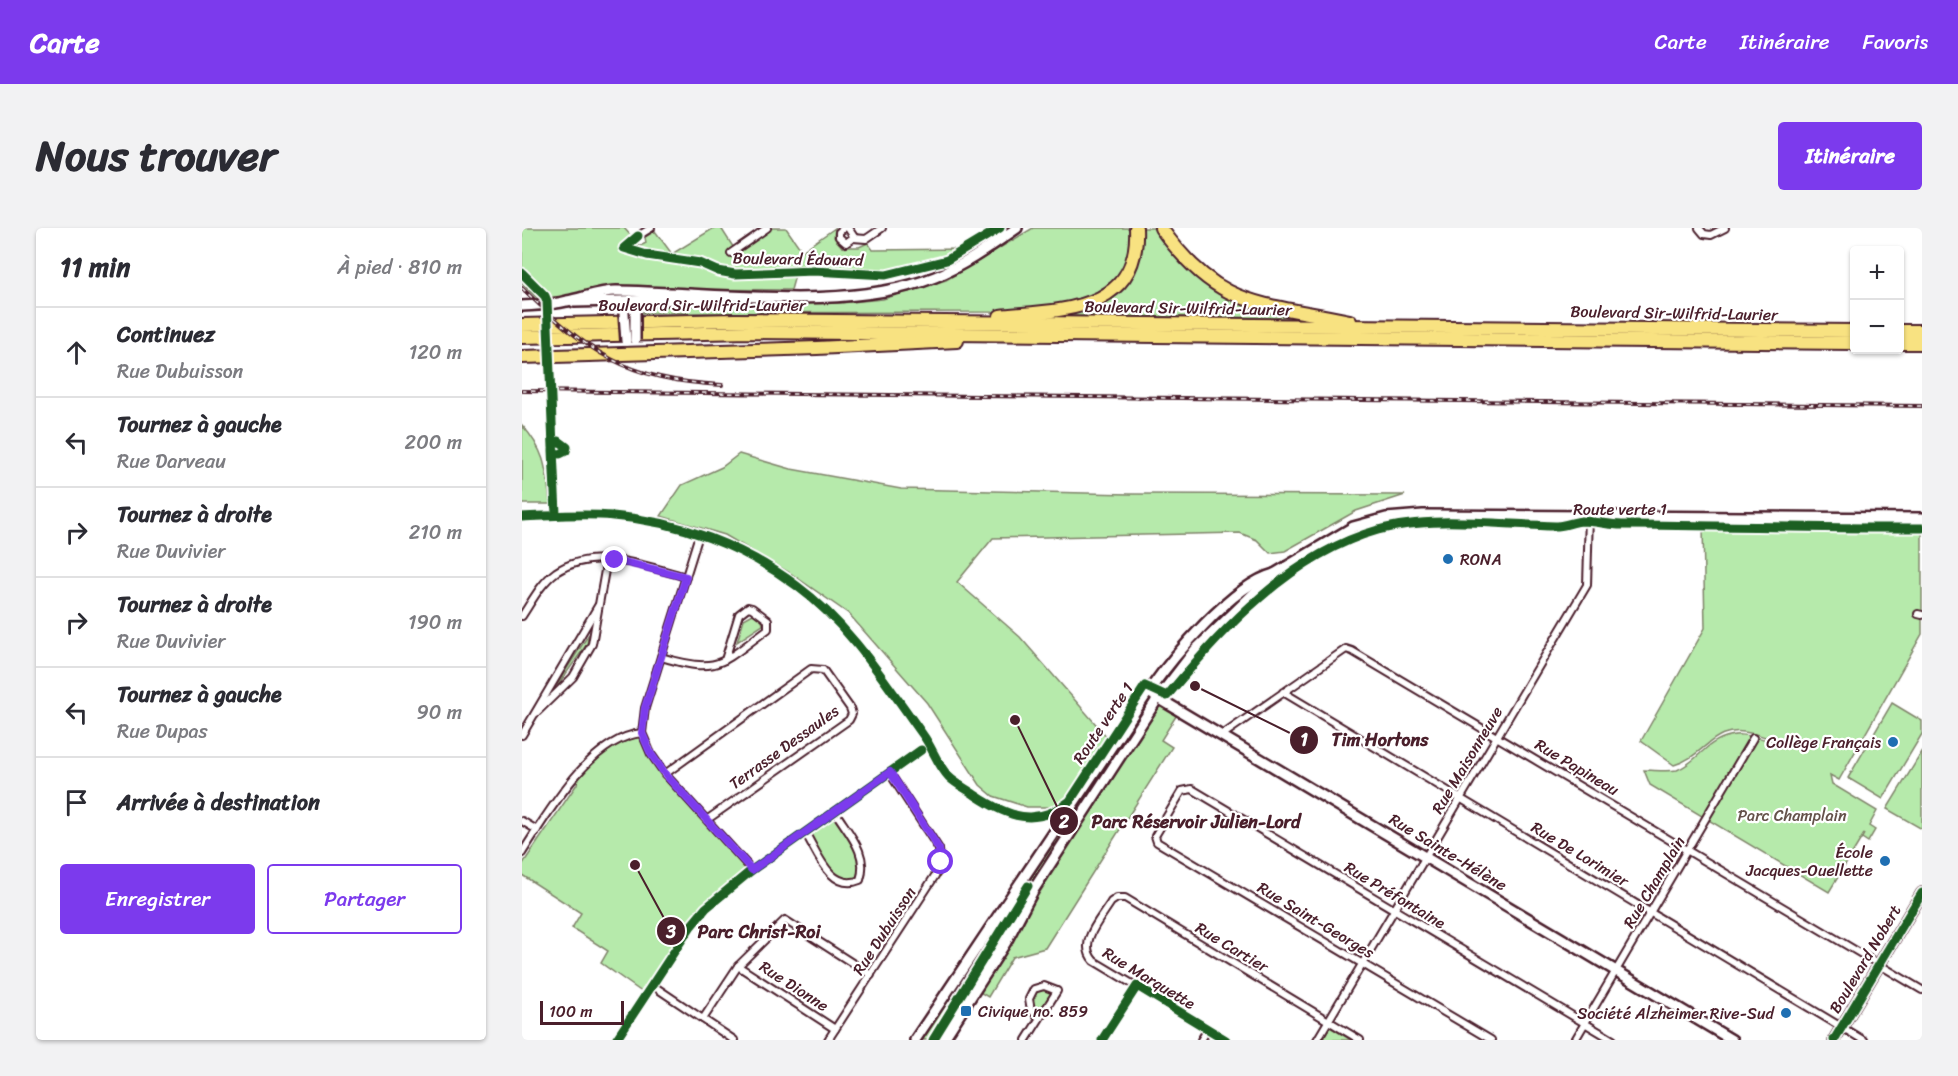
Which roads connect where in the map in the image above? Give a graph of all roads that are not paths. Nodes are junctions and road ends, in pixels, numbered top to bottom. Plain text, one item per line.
1 (651, 228) edge
2 (767, 228) edge
3 (844, 228) edge
4 (848, 228) edge
5 (882, 228) edge
6 (1017, 228) edge
7 (1136, 228) edge
8 (1161, 228) edge
9 (1725, 228) edge
10 (1006, 231) edge
11 (1702, 231) edge
12 (638, 236) dead end
13 (853, 238) junction
14 (731, 253) dead end
15 (624, 297) junction
16 (634, 297) junction
17 (522, 306) edge
18 (933, 322) junction
19 (522, 325) edge
20 (1374, 326) junction
21 (1850, 331) edge
22 (1904, 331) edge
23 (1922, 331) edge
24 (1024, 335) junction
25 (522, 337) edge
26 (1850, 343) edge
27 (1904, 343) edge
28 (1922, 343) edge
29 (631, 346) junction
30 (522, 357) edge
31 (1922, 512) edge
32 (1589, 515) junction
33 (1908, 516) junction
34 (1922, 518) edge
35 (698, 538) dead end
36 (607, 559) junction
37 (1274, 574) junction
38 (686, 577) junction
39 (600, 602) junction
40 (522, 616) edge
41 (661, 657) junction
42 (725, 660) junction
43 (1148, 692) junction
44 (1283, 692) junction
45 (1158, 698) junction
46 (536, 713) junction
47 (642, 733) junction
48 (522, 735) edge
49 (1221, 736) junction
50 (1497, 736) junction
51 (1753, 738) dead end
52 (921, 750) dead end
53 (890, 772) junction
54 (665, 774) junction
55 (1460, 798) junction
56 (1170, 811) joint
57 (836, 813) junction
58 (708, 819) junction
59 (522, 820) edge
60 (537, 830) junction
61 (806, 834) junction
62 (1689, 850) junction
63 (522, 853) edge
64 (1426, 856) junction
65 (752, 870) junction
66 (1920, 900) edge
67 (1394, 910) junction
68 (1652, 913) junction
69 (1097, 924) joint
70 (1362, 963) junction
71 (1879, 964) junction
72 (738, 966) junction
73 (1617, 971) junction
74 (871, 975) junction
75 (652, 985) junction
76 (1137, 986) junction
77 (1922, 990) edge
78 (1040, 1018) junction
79 (703, 1019) junction
80 (1328, 1021) junction
81 (1585, 1023) junction
82 (1842, 1027) junction
83 (836, 1029) junction
84 (1208, 1029) junction
85 (1107, 1036) edge
86 (616, 1040) edge
87 (734, 1040) edge
88 (828, 1040) edge
89 (915, 1040) edge
90 (944, 1040) edge
91 (1026, 1040) edge
92 (1102, 1040) edge
93 (1201, 1040) edge
94 (1226, 1040) edge
95 (1317, 1040) edge
96 (1360, 1040) edge
97 (1491, 1040) edge
98 (1575, 1040) edge
99 (1613, 1040) edge
100 (1732, 1040) edge
101 (1834, 1040) edge
102 (1863, 1040) edge

1 - 12 street
2 - 14 street
3 - 13 street
4 - 13 street
5 - 13 street
6 - 10 main road
7 - 18 highway
8 - 20 highway
9 - 11 street
10 - 16 main road
15 - 16 main road
15 - 17 main road
15 - 29 main road, bridge
16 - 29 main road, bridge
18 - 19 highway, Boulevard Sir-Wilfrid-Laurier
18 - 20 highway, Boulevard Sir-Wilfrid-Laurier
20 - 21 highway, Boulevard Sir-Wilfrid-Laurier
22 - 23 highway
24 - 25 highway, Boulevard Sir-Wilfrid-Laurier
24 - 26 highway, Boulevard Sir-Wilfrid-Laurier
24 - 29 highway
27 - 28 highway
29 - 30 highway
31 - 33 main road
32 - 33 main road
32 - 37 main road
32 - 50 street, Rue Maisonneuve
33 - 34 main road
35 - 38 street
36 - 38 street
36 - 39 street
36 - 40 street
37 - 43 main road
37 - 45 main road
38 - 41 street
39 - 46 street
39 - 46 street
41 - 42 street
41 - 47 street
42 - 42 street
43 - 45 main road, Rue Sainte-Hélène
43 - 89 main road
44 - 49 street, Rue Papineau
44 - 50 street, Rue Papineau
44 - 55 street, Rue De Lorimier
45 - 49 main road, Rue Sainte-Hélène
45 - 90 main road
46 - 48 street
47 - 54 street
47 - 60 street
49 - 64 main road, Rue Sainte-Hélène
50 - 55 street, Rue Maisonneuve
50 - 62 street, Rue Papineau
51 - 62 street, Rue Champlain
52 - 53 street
53 - 57 street
53 - 74 street, Rue Dubuisson
54 - 58 street
54 - 58 street, Terrasse Dessaules
55 - 64 street, Rue Maisonneuve
55 - 68 street, Rue De Lorimier
56 - 67 street, Rue Préfontaine
56 - 70 street, Rue Saint-Georges
57 - 61 street
57 - 61 street
58 - 65 street
59 - 60 street
60 - 63 street
61 - 65 street
62 - 68 street, Rue Champlain
62 - 71 street, Rue Papineau
64 - 67 street, Rue Maisonneuve
64 - 73 main road, Rue Sainte-Hélène
65 - 75 street
66 - 71 main road, Boulevard Nobert
67 - 70 street, Rue Maisonneuve
67 - 81 street, Rue Préfontaine
68 - 73 street, Rue Champlain
68 - 82 street, Rue De Lorimier
69 - 76 street, Rue Marquette
69 - 80 street, Rue Cartier
70 - 80 street, Rue Maisonneuve
70 - 97 street, Rue Saint-Georges
71 - 77 street, Rue Papineau
71 - 82 main road, Boulevard Nobert
72 - 74 street
72 - 79 street
72 - 83 street, Rue Dionne
73 - 81 street, Rue Champlain
73 - 100 main road, Rue Sainte-Hélène
74 - 83 street, Rue Dubuisson
75 - 79 street
75 - 86 street
76 - 84 street, Rue Marquette
76 - 85 street
78 - 78 street
78 - 91 street
79 - 87 street
80 - 95 street, Rue Maisonneuve
80 - 96 street, Rue Cartier
81 - 98 street, Rue Champlain
81 - 99 street, Rue Préfontaine
82 - 101 main road, Boulevard Nobert
82 - 102 street, Rue De Lorimier
83 - 88 street, Rue Dubuisson
84 - 93 street
84 - 94 street, Rue Marquette
85 - 92 street

